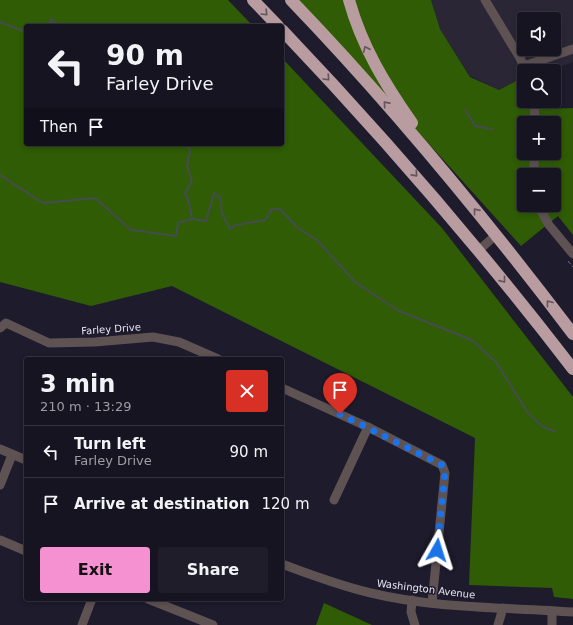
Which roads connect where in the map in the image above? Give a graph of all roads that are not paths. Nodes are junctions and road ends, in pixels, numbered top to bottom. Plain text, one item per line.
1 (253, 0) edge
2 (291, 0) edge
3 (349, 0) edge
4 (485, 0) edge
5 (276, 24) edge
6 (284, 32) edge
7 (573, 49) edge
8 (519, 64) edge
9 (539, 64) edge
10 (457, 186) junction
11 (542, 212) edge
12 (496, 235) junction
13 (479, 250) junction
14 (573, 254) edge
15 (3, 326) edge
16 (573, 334) edge
17 (213, 357) edge
18 (573, 369) edge
19 (284, 391) edge
20 (368, 427) junction
21 (0, 449) edge
22 (12, 455) junction
23 (24, 459) edge
24 (0, 485) edge
25 (334, 500) dead end
26 (0, 540) edge
27 (24, 550) edge
28 (284, 565) edge
29 (412, 600) junction
30 (91, 601) edge
31 (153, 601) edge
32 (432, 603) junction
33 (503, 608) junction
34 (552, 611) junction
35 (573, 612) edge
36 (82, 625) edge
37 (213, 625) edge
38 (415, 625) edge
39 (498, 625) edge
40 (552, 625) edge

1 -> 5 highway
10 -> 2 highway
10 -> 3 highway
4 - 8 street
6 -> 13 highway
7 - 9 street
12 -> 10 highway
11 - 14 street
12 - 13 street
16 -> 12 highway
13 -> 18 highway
15 - 17 street, Farley Drive
19 - 20 street
20 - 25 street
20 - 32 street
21 - 22 street
22 - 23 street
22 - 24 street
26 - 27 street
28 - 29 street, Washington Avenue
29 - 32 street, Washington Avenue
29 - 38 street
30 - 36 street
31 - 37 street
32 - 33 street, Washington Avenue
33 - 34 street, Washington Avenue
33 - 39 street
34 - 35 street, Washington Avenue
34 - 40 street

